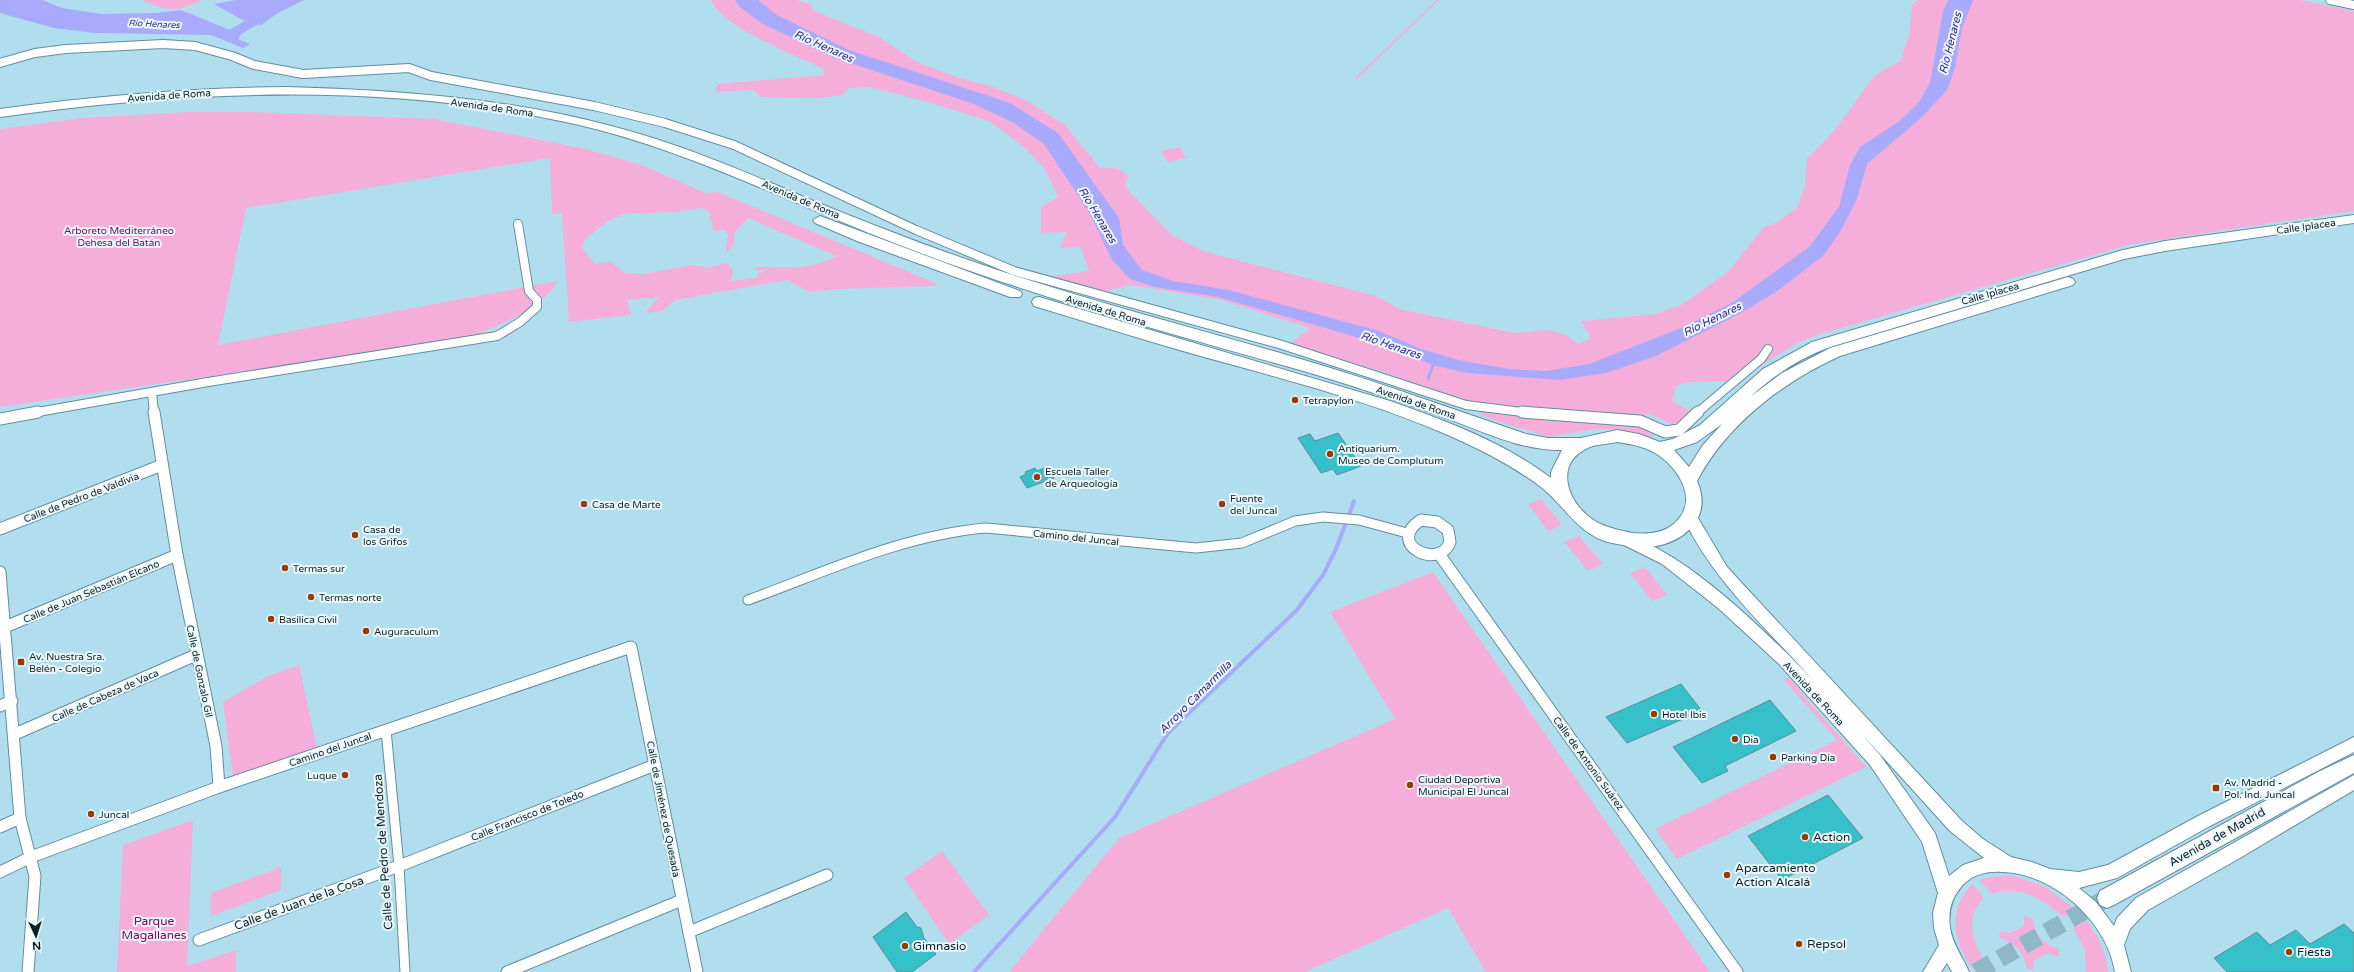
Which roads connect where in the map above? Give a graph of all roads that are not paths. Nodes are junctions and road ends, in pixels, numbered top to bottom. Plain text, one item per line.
1 (2330, 0) edge
2 (2354, 5) edge
3 (0, 63) edge
4 (0, 112) edge
5 (0, 120) edge
6 (2354, 219) edge
7 (518, 224) dead end
8 (2354, 228) edge
9 (1768, 349) dead end
10 (152, 392) junction
11 (0, 419) edge
12 (1580, 443) junction
13 (1659, 448) junction
14 (162, 465) junction
15 (1690, 480) junction
16 (1562, 496) junction
17 (1690, 517) junction
18 (0, 529) edge
19 (1407, 533) junction
20 (1627, 540) junction
21 (1439, 554) junction
22 (177, 556) junction
23 (0, 572) edge
24 (748, 600) dead end
25 (5, 627) junction
26 (631, 646) joint
27 (196, 655) junction
28 (12, 701) junction
29 (0, 706) edge
30 (386, 730) junction
31 (15, 734) junction
32 (2354, 744) edge
33 (2354, 759) edge
34 (2354, 764) edge
35 (655, 765) junction
36 (2327, 777) junction
37 (2354, 782) edge
38 (219, 787) junction
39 (20, 818) junction
40 (0, 827) edge
41 (31, 857) junction
42 (2008, 864) junction
43 (399, 866) junction
44 (0, 872) edge
45 (827, 875) dead end
46 (2050, 877) junction
47 (1946, 892) junction
48 (2107, 898) tunnel mouth
49 (682, 900) junction
50 (689, 932) junction
51 (199, 940) dead end
52 (2116, 945) junction
53 (1948, 947) junction
54 (28, 972) edge
55 (404, 972) edge
56 (507, 972) edge
57 (697, 972) edge
58 (1737, 972) edge
59 (1931, 972) edge
60 (1961, 972) edge
61 (2122, 972) edge

1 - 2 street
3 - 9 street
4 - 12 main road, Avenida de Roma
5 - 16 main road, Avenida de Roma
6 - 13 main road, Calle Iplacea
7 - 10 street
8 - 15 main road, Calle Iplacea
10 - 11 street
10 - 14 street
12 - 13 main road
12 - 16 main road
13 - 15 main road
14 - 18 street, Calle de Pedro de Valdivia
14 - 22 street, Calle de Gonzalo Gil
15 - 17 main road
16 - 20 main road
17 - 20 main road
17 - 42 street, Avenida de Roma
19 - 21 street
19 - 21 street
19 - 24 street, Camino del Juncal
20 - 47 street, Avenida de Roma
21 - 58 street, Calle de Antonio Suárez
22 - 25 street, Calle de Juan Sebastián Elcano
22 - 27 street, Calle de Gonzalo Gil
23 - 25 street
25 - 28 street
26 - 30 street, Camino del Juncal
26 - 35 street, Calle de Jiménez de Quesada
27 - 31 street, Calle de Cabeza de Vaca
27 - 38 street, Calle de Gonzalo Gil
28 - 29 street
28 - 31 street
30 - 38 street, Camino del Juncal
30 - 43 street, Calle de Pedro de Mendoza
31 - 39 street
32 - 46 street
33 - 36 main road, Avenida de Madrid
34 - 36 main road, Avenida de Madrid
35 - 43 street, Calle Francisco de Toledo
35 - 49 street, Calle de Jiménez de Quesada
36 - 48 main road, Avenida de Madrid
37 - 52 street
38 - 41 street, Camino del Juncal
39 - 40 street
39 - 41 street
41 - 44 street, Camino del Juncal
41 - 54 street
42 - 46 street
42 - 47 street
43 - 51 street, Calle de Juan de la Cosa
43 - 55 street, Calle de Pedro de Mendoza
45 - 50 street
46 - 52 street
47 - 53 street
49 - 50 street, Calle de Jiménez de Quesada
49 - 56 street
50 - 57 street, Calle de Jiménez de Quesada
52 - 61 street
53 - 59 street
53 - 60 street

